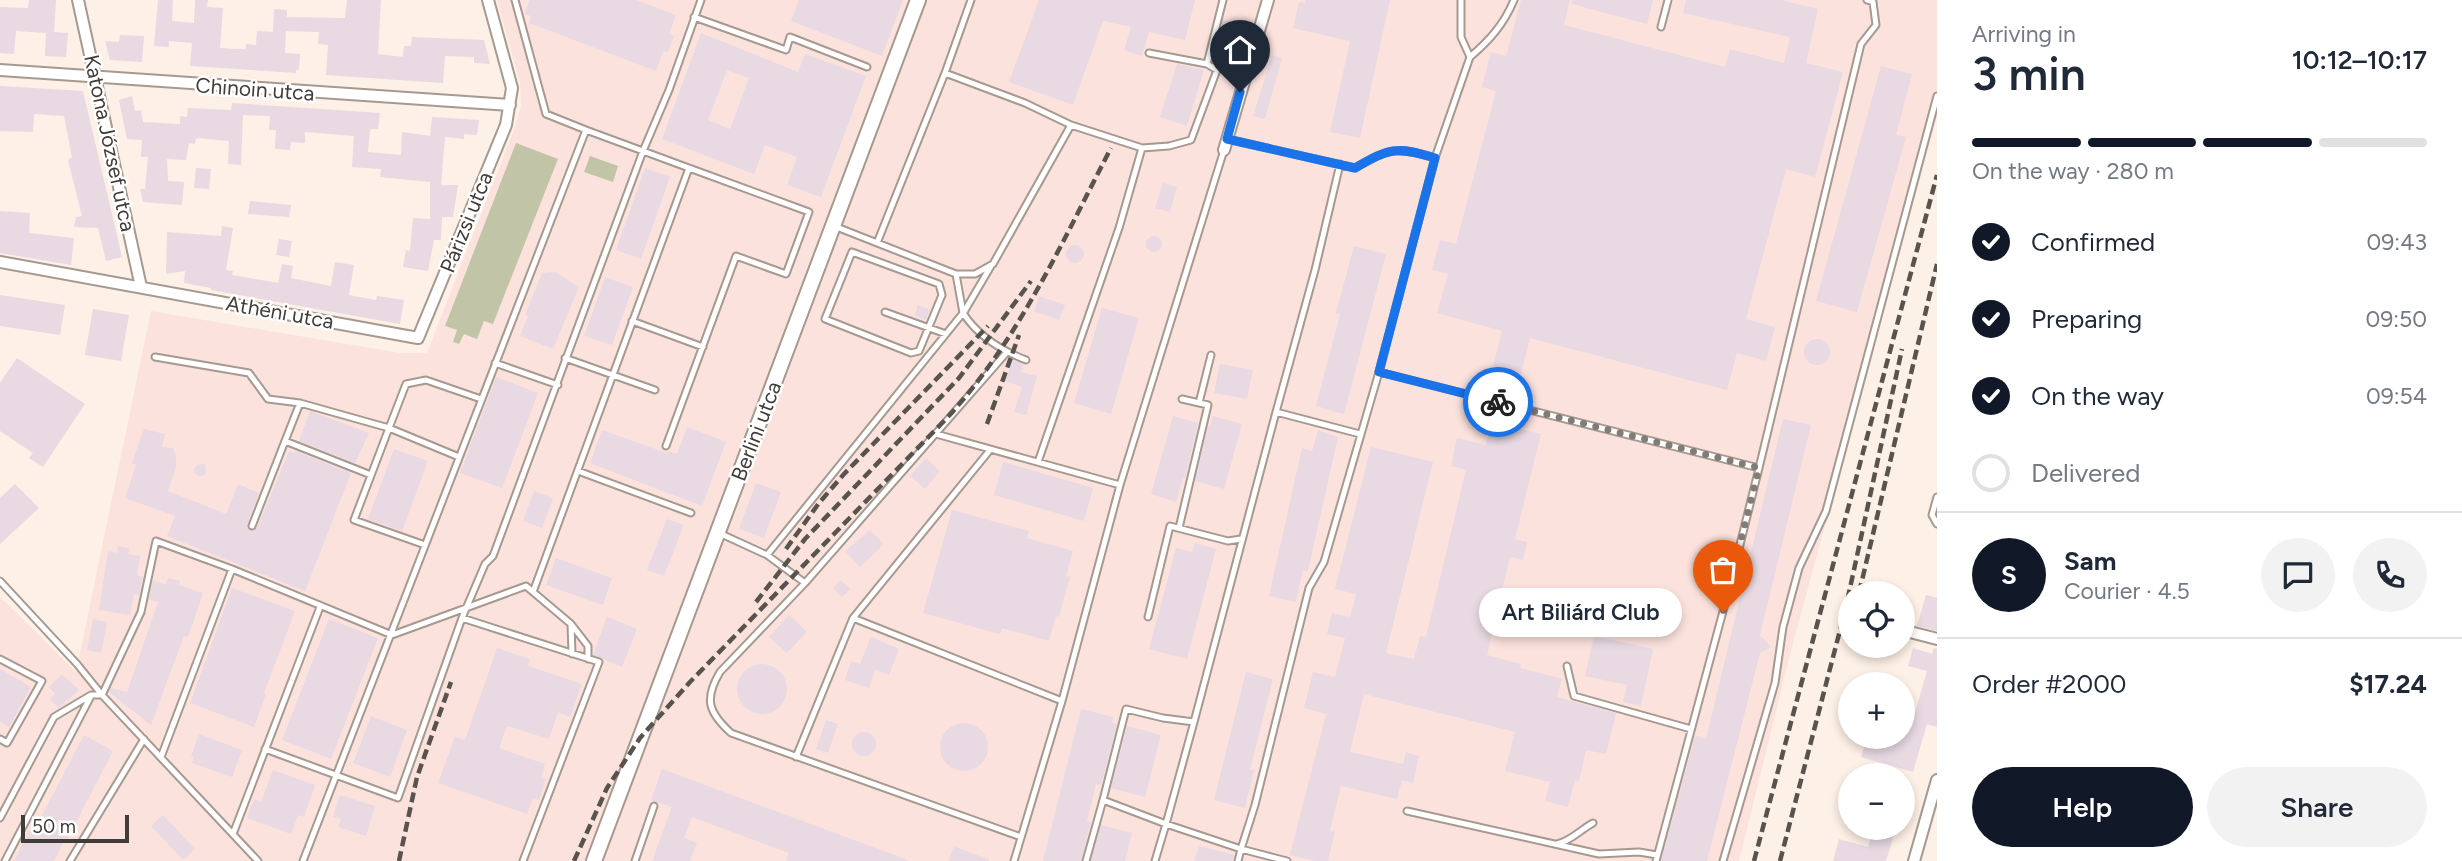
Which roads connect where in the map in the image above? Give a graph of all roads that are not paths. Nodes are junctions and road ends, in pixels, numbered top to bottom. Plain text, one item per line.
1 (78, 0) edge
2 (488, 0) edge
3 (515, 0) edge
4 (701, 0) edge
5 (918, 0) edge
6 (971, 0) edge
7 (1223, 0) edge
8 (1268, 0) edge
9 (1461, 0) edge
10 (1514, 0) edge
11 (1668, 0) edge
12 (1867, 0) edge
13 (694, 17) junction
14 (1661, 27) dead end
15 (1149, 52) dead end
16 (1471, 57) junction
17 (1207, 64) junction
18 (867, 67) dead end
19 (0, 70) edge
20 (945, 73) junction
21 (97, 78) junction
22 (1937, 96) edge
23 (510, 106) junction
24 (1071, 125) junction
25 (586, 130) junction
26 (1225, 144) junction
27 (1142, 148) junction
28 (643, 151) junction
29 (1435, 158) junction
30 (1340, 164) junction
31 (689, 168) junction
32 (834, 226) junction
33 (877, 243) junction
34 (0, 262) edge
35 (993, 264) junction
36 (956, 274) junction
37 (141, 287) junction
38 (885, 312) dead end
39 (963, 313) junction
40 (632, 321) junction
41 (929, 328) junction
42 (946, 334) junction
43 (418, 338) joint
44 (703, 347) junction
45 (1007, 352) junction
46 (1211, 355) dead end
47 (155, 357) dead end
48 (565, 358) junction
49 (1026, 360) dead end
50 (495, 363) junction
51 (1379, 372) junction
52 (613, 375) junction
53 (558, 384) junction
54 (655, 390) dead end
55 (481, 399) junction
56 (1182, 399) dead end
57 (300, 402) junction
58 (1199, 403) junction
59 (1276, 412) junction
60 (388, 428) junction
61 (936, 434) junction
62 (1360, 434) junction
63 (285, 441) junction
64 (666, 446) dead end
65 (990, 450) junction
66 (459, 457) junction
67 (1038, 463) junction
68 (1759, 468) junction
69 (578, 471) junction
70 (371, 475) junction
71 (1120, 485) junction
72 (1937, 497) edge
73 (691, 513) dead end
74 (1937, 524) edge
75 (251, 526) dead end
76 (1179, 528) junction
77 (718, 532) junction
78 (1241, 539) junction
79 (425, 545) junction
80 (767, 555) junction
81 (232, 569) junction
82 (0, 581) edge
83 (805, 583) junction
84 (533, 592) junction
85 (320, 607) junction
86 (467, 608) junction
87 (1148, 617) dead end
88 (462, 618) junction
89 (853, 618) junction
90 (572, 624) junction
91 (1915, 633) edge
92 (392, 635) junction
93 (1937, 639) edge
94 (572, 654) junction
95 (0, 659) edge
96 (588, 659) junction
97 (1567, 666) dead end
98 (91, 695) junction
99 (102, 695) junction
100 (1062, 701) junction
101 (1194, 722) junction
102 (1691, 729) junction
103 (0, 739) edge
104 (144, 739) junction
105 (265, 749) junction
106 (161, 757) junction
107 (796, 757) junction
108 (336, 776) junction
109 (1937, 780) edge
110 (1102, 800) junction
111 (654, 806) dead end
112 (1407, 811) dead end
113 (0, 818) edge
114 (1593, 823) dead end
115 (1166, 824) junction
116 (233, 834) junction
117 (1021, 837) junction
118 (1554, 845) junction
119 (1241, 849) junction
120 (1656, 858) edge
121 (5, 861) edge
122 (70, 861) edge
123 (258, 861) edge
124 (303, 861) edge
125 (523, 861) edge
126 (594, 861) edge
127 (635, 861) edge
128 (1014, 861) edge
129 (1086, 861) edge
130 (1155, 861) edge
131 (1238, 861) edge
132 (1287, 861) edge
133 (1723, 861) edge
134 (1914, 861) edge

1 - 21 street, Katona József utca
2 - 23 street
3 - 25 lane
4 - 13 lane
5 - 32 street, Berlini utca
6 - 20 lane
7 - 17 lane
8 - 26 street
9 - 16 lane
10 - 16 lane
11 - 14 lane
12 - 68 lane
13 - 18 lane
13 - 28 lane
15 - 17 lane
16 - 29 lane
17 - 27 lane
19 - 21 street, Chinoin utca
20 - 24 lane
20 - 33 lane
21 - 23 street, Chinoin utca
21 - 37 street, Katona József utca
22 - 133 lane
23 - 43 street, Párizsi utca
24 - 27 lane
24 - 35 lane
25 - 28 lane
25 - 50 lane
26 - 30 lane
26 - 71 lane
27 - 67 lane
28 - 31 lane
28 - 48 lane
29 - 30 lane
29 - 51 lane
30 - 59 lane
31 - 40 lane
31 - 44 lane
32 - 33 lane
32 - 77 street, Berlini utca
33 - 36 lane
34 - 37 street, Athéni utca
35 - 36 lane
35 - 39 lane
36 - 39 lane
37 - 43 street, Athéni utca
38 - 41 lane
39 - 42 lane
39 - 45 lane
40 - 44 lane
40 - 52 lane
41 - 41 lane
41 - 42 lane
42 - 80 lane
44 - 64 lane
45 - 49 lane
45 - 61 lane
46 - 58 lane
47 - 57 lane
48 - 52 lane
48 - 53 lane
50 - 53 lane
50 - 55 lane
51 - 62 lane
51 - 68 lane
52 - 54 lane
52 - 69 lane
53 - 86 lane
55 - 60 lane
55 - 66 lane
56 - 58 lane
57 - 60 lane
57 - 63 lane
58 - 76 lane
59 - 62 lane
59 - 78 lane
60 - 66 lane
60 - 70 lane
61 - 65 lane
61 - 83 lane
62 - 119 lane
63 - 70 lane
63 - 75 lane
65 - 67 lane
65 - 89 lane
66 - 79 lane
67 - 71 lane
68 - 102 lane
69 - 73 lane
69 - 84 lane
70 - 79 lane
71 - 100 lane
72 - 74 lane
76 - 78 lane
76 - 87 lane
77 - 80 lane
77 - 126 street, Berlini utca
78 - 101 lane
79 - 92 lane
80 - 83 lane
81 - 85 lane
81 - 99 lane
81 - 106 lane
82 - 99 lane
83 - 107 lane
84 - 86 lane
84 - 90 lane
85 - 92 lane
85 - 105 lane
86 - 88 lane
86 - 92 lane
88 - 94 lane
88 - 108 lane
89 - 100 lane
89 - 107 lane
90 - 94 lane
90 - 96 lane
91 - 93 street
92 - 108 lane
94 - 96 lane
95 - 103 lane
96 - 125 lane
97 - 102 lane
98 - 99 lane
98 - 113 lane
98 - 121 lane
99 - 104 lane
100 - 117 lane
101 - 110 lane
101 - 115 lane
102 - 120 lane
104 - 106 lane
104 - 122 lane
105 - 108 lane
105 - 116 lane
106 - 116 lane
107 - 117 lane
108 - 124 lane
109 - 134 street
110 - 115 lane
110 - 129 lane
111 - 127 lane
112 - 118 lane
114 - 118 lane
115 - 119 lane
115 - 130 lane
116 - 123 lane
117 - 128 lane
118 - 120 lane
119 - 131 lane
119 - 132 lane

